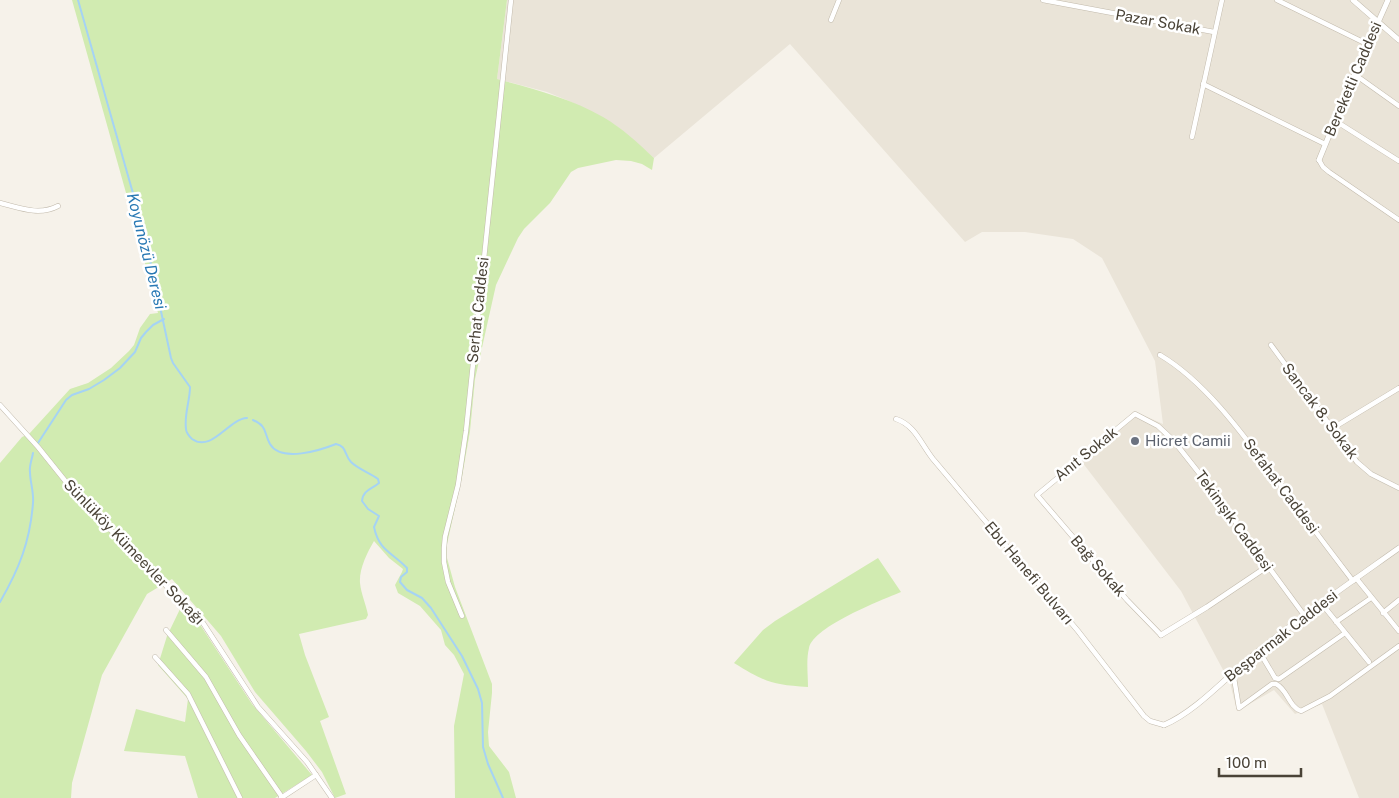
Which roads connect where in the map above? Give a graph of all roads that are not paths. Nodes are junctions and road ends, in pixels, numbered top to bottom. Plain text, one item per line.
1 (512, 0) edge
2 (839, 0) edge
3 (1043, 0) edge
4 (1222, 0) edge
5 (1277, 0) edge
6 (1353, 0) edge
7 (1388, 0) edge
8 (831, 20) dead end
9 (1377, 22) junction
10 (1214, 32) junction
11 (1399, 40) edge
12 (1367, 44) junction
13 (1354, 74) junction
14 (1203, 84) junction
15 (1399, 106) edge
16 (1334, 120) junction
17 (1192, 137) dead end
18 (1325, 144) junction
19 (1319, 160) joint
20 (1399, 161) edge
21 (0, 203) edge
22 (58, 206) dead end
23 (1399, 220) edge
24 (1271, 345) dead end
25 (1160, 355) dead end
26 (1399, 388) edge
27 (0, 406) edge
28 (1135, 414) joint
29 (896, 419) dead end
30 (1333, 428) junction
31 (1399, 488) edge
32 (1037, 494) joint
33 (1399, 548) edge
34 (1268, 566) junction
35 (1355, 580) junction
36 (1371, 598) junction
37 (1399, 600) edge
38 (1326, 609) dead end
39 (1383, 613) junction
40 (462, 616) dead end
41 (1304, 616) junction
42 (1336, 622) junction
43 (166, 630) dead end
44 (1399, 631) edge
45 (1345, 633) junction
46 (1161, 635) joint
47 (1399, 646) edge
48 (1262, 656) dead end
49 (156, 657) dead end
50 (1369, 662) dead end
51 (1233, 672) junction
52 (1164, 725) joint
53 (316, 775) junction
54 (240, 798) edge
55 (281, 798) edge
56 (332, 798) edge

1 - 40 street, Serhat Caddesi
2 - 8 street
3 - 10 street, Pazar Sokak
4 - 10 street
5 - 12 street
6 - 9 street
7 - 9 street, Bereketli Caddesi
9 - 11 street
9 - 12 street, Bereketli Caddesi
10 - 14 street
12 - 13 street, Bereketli Caddesi
13 - 15 street
13 - 16 street, Bereketli Caddesi
14 - 17 street
14 - 18 street
16 - 18 street, Bereketli Caddesi
16 - 20 street
18 - 19 street, Bereketli Caddesi
19 - 23 street
21 - 22 street
24 - 30 street, Sancak 8. Sokak
25 - 35 street, Sefahat Caddesi
26 - 30 street
27 - 53 street, Sünlüköy Kümeevler Sokağı
28 - 32 street, Anıt Sokak
28 - 34 street, Tekinışık Caddesi
29 - 52 street, Ebu Hanefi Bulvarı
30 - 31 street, Sancak 8. Sokak
32 - 46 street, Bağ Sokak
33 - 35 street, Beşparmak Caddesi
34 - 41 street, Tekinışık Caddesi
34 - 46 street
35 - 36 street, Sefahat Caddesi
35 - 41 street, Beşparmak Caddesi
36 - 39 street, Sefahat Caddesi
36 - 42 street
37 - 39 street
38 - 42 street
39 - 44 street, Sefahat Caddesi
41 - 51 street, Beşparmak Caddesi
42 - 45 street
43 - 55 street, Sünlüköy Kümeevler Sokağı
45 - 48 street
45 - 50 street
47 - 51 street
49 - 54 street
51 - 52 street, Beşparmak Caddesi
53 - 55 street, Sünlüköy Kümeevler Sokağı
53 - 56 street, Sünlüköy Kümeevler Sokağı

